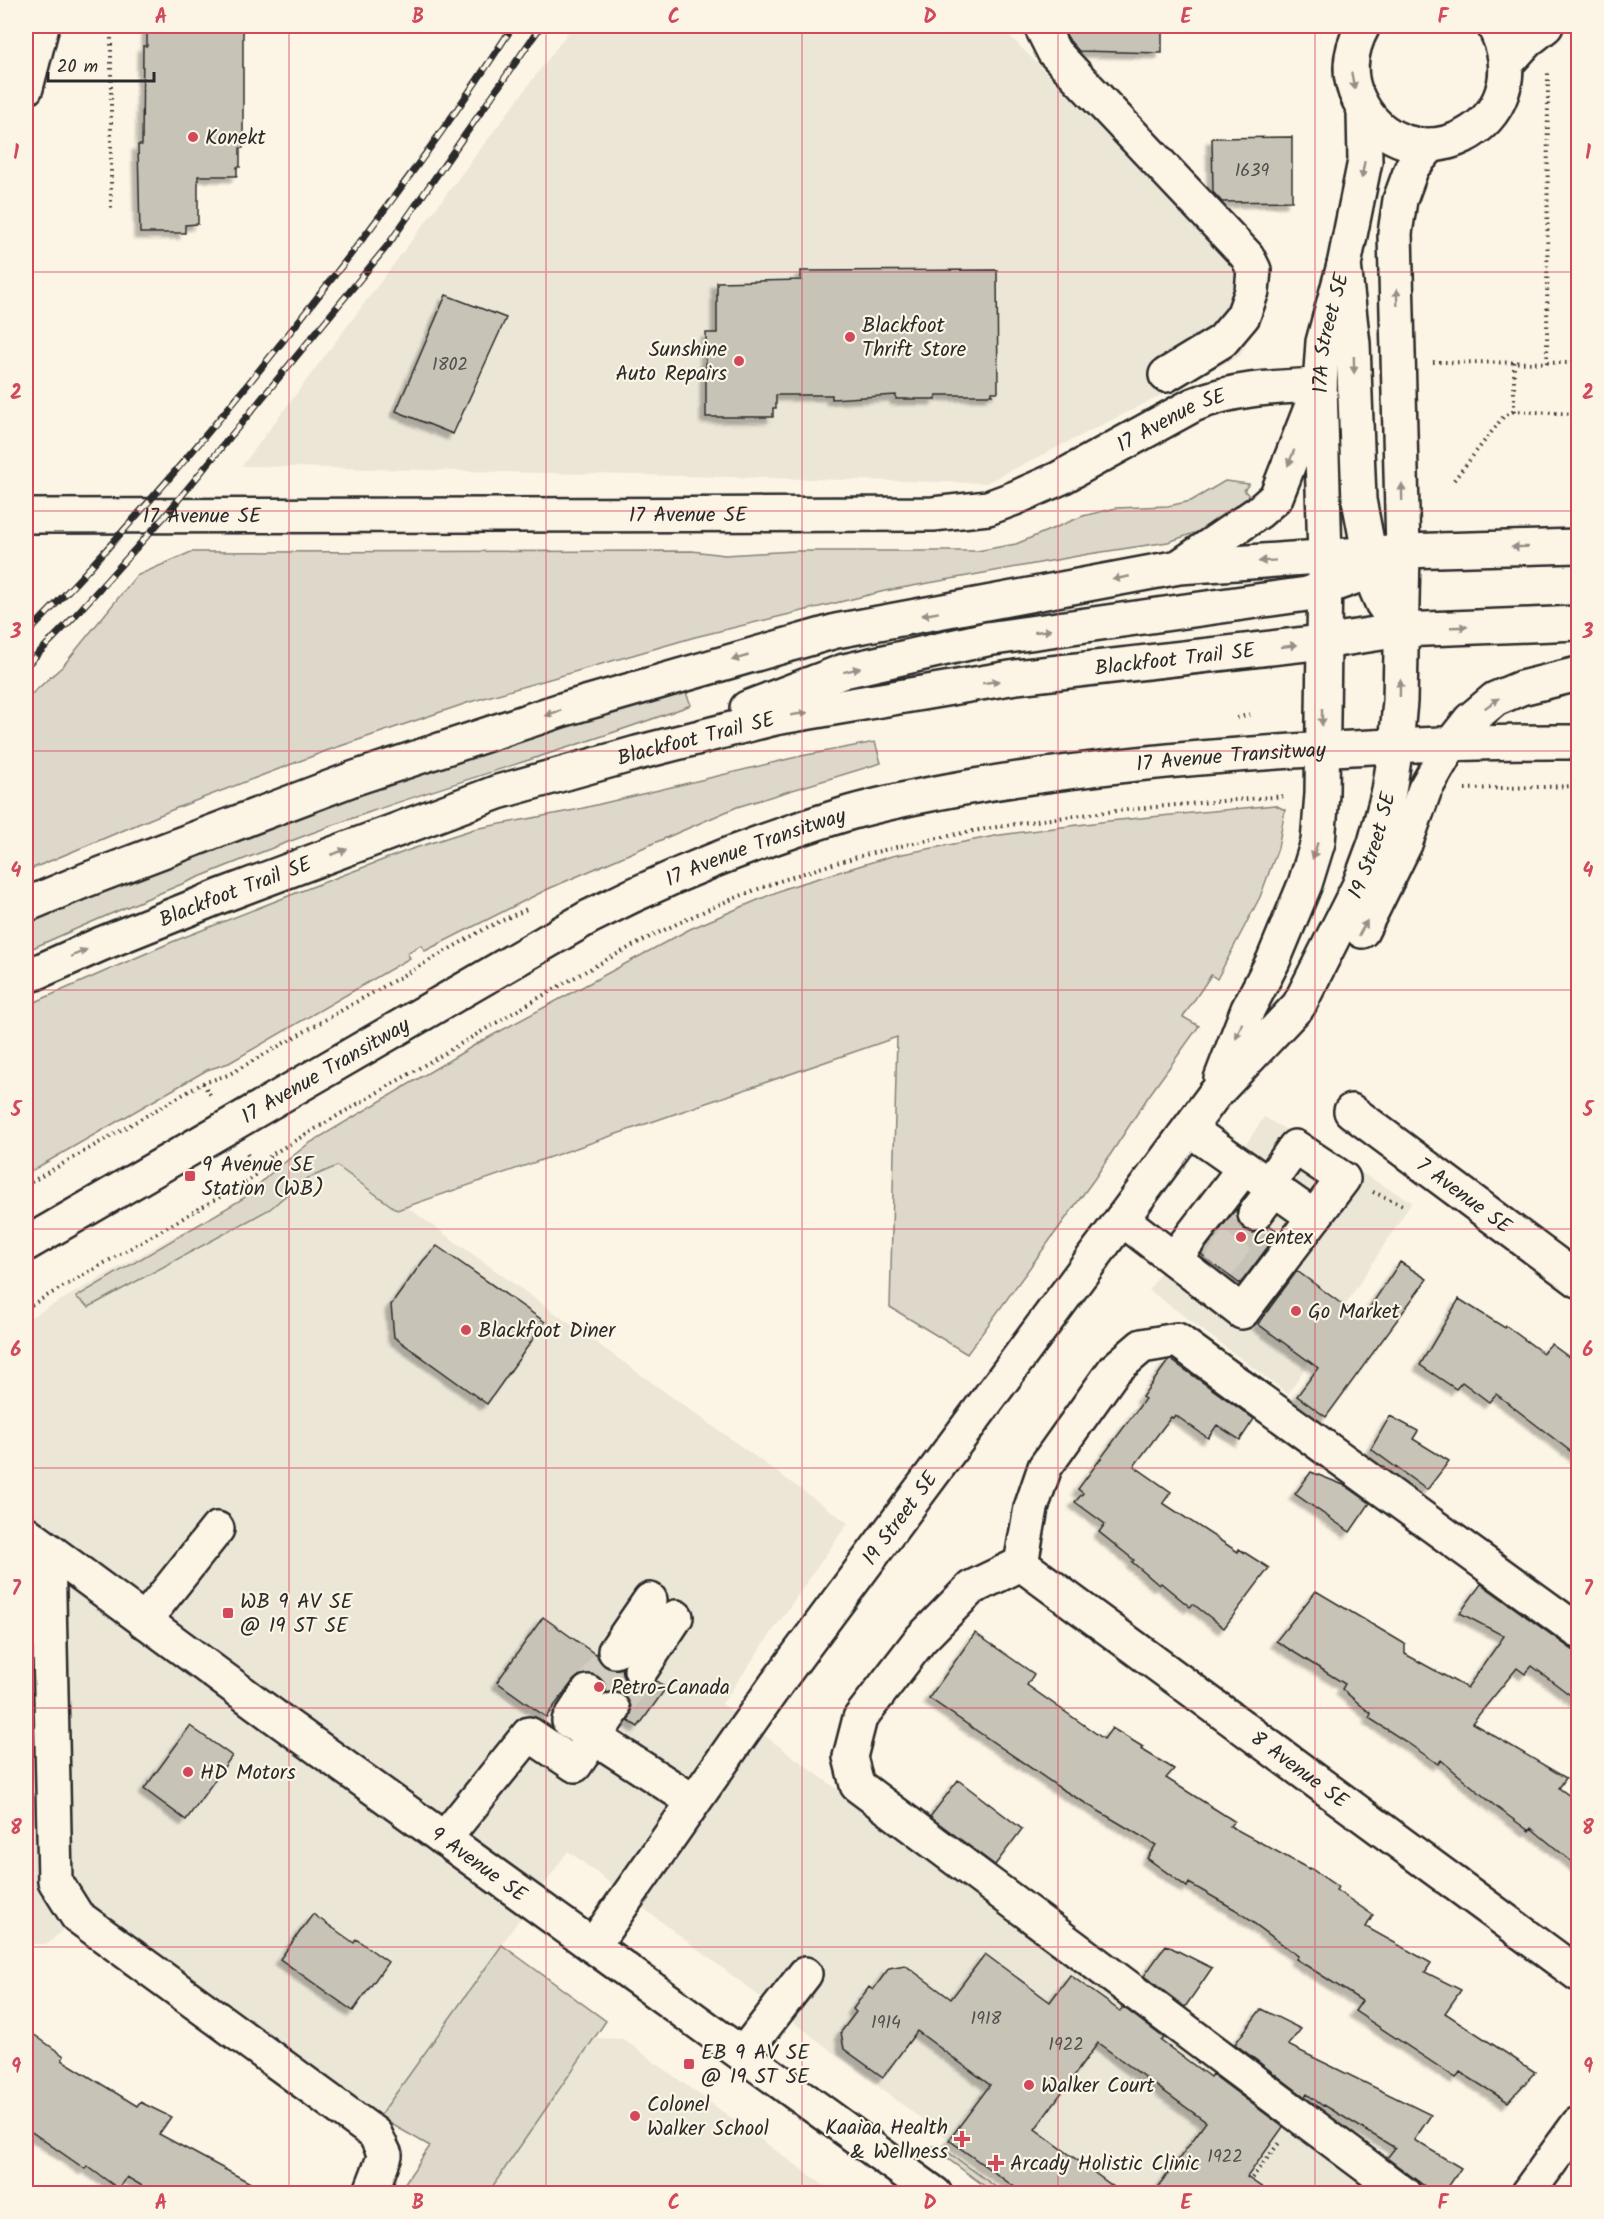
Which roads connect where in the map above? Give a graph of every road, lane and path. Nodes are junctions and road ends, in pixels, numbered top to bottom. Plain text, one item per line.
1 (42, 26) edge
2 (111, 26) edge
3 (1041, 26) edge
4 (1363, 26) edge
5 (1494, 26) edge
6 (1546, 26) edge
7 (1507, 63) junction
8 (1548, 68) dead end
9 (26, 88) edge
10 (1364, 111) junction
11 (1431, 145) junction
12 (111, 208) dead end
13 (1344, 265) junction
14 (1426, 362) dead end
15 (1514, 362) junction
16 (1547, 363) junction
17 (1574, 363) dead end
18 (1166, 375) dead end
19 (1320, 385) junction
20 (1514, 411) junction
21 (1576, 414) dead end
22 (1454, 480) dead end
23 (26, 516) edge
24 (1578, 546) edge
25 (1403, 550) junction
26 (1370, 561) junction
27 (1179, 567) junction
28 (1325, 572) junction
29 (1578, 623) edge
30 (1401, 630) junction
31 (1323, 642) junction
32 (1578, 674) edge
33 (1578, 742) edge
34 (1451, 744) junction
35 (1396, 746) junction
36 (1322, 750) junction
37 (600, 763) junction
38 (1578, 786) edge
39 (1460, 789) dead end
40 (1290, 795) dead end
41 (26, 905) edge
42 (26, 977) edge
43 (1299, 1005) junction
44 (1214, 1095) junction
45 (1351, 1111) dead end
46 (1189, 1129) junction
47 (1260, 1189) junction
48 (1314, 1217) junction
49 (1122, 1219) junction
50 (26, 1244) edge
51 (1174, 1260) junction
52 (1578, 1280) edge
53 (26, 1308) edge
54 (217, 1529) dead end
55 (37, 1542) edge
56 (1022, 1564) junction
57 (663, 1609) dead end
58 (144, 1621) junction
59 (1578, 1631) edge
60 (628, 1660) tunnel mouth
61 (601, 1701) tunnel mouth
62 (595, 1738) junction
63 (693, 1801) junction
64 (444, 1839) junction
65 (593, 1946) junction
66 (806, 1974) dead end
67 (1578, 1974) edge
68 (743, 2054) junction
69 (1300, 2116) junction
70 (1578, 2124) edge
71 (1252, 2178) dead end
72 (370, 2193) edge
73 (935, 2193) edge
74 (1404, 2193) edge
75 (1527, 2193) edge

1 - 9 main road
2 - 12 path
3 - 18 main road
4 -> 10 main road
5 - 7 main road
6 - 7 main road
7 - 11 main road
8 - 16 path
10 - 11 main road
10 -> 13 main road, 17A Street SE
25 -> 11 main road
13 - 19 main road, 17A Street SE
13 -> 26 main road
14 - 15 path
15 - 16 path
15 - 20 path
16 - 17 path
19 - 23 main road, 17 Avenue SE
19 -> 27 main road
19 - 28 main road, 17A Street SE
20 - 21 path
20 - 22 path
24 -> 25 main road
25 - 26 main road
25 - 30 main road, 19 Street SE
26 - 28 main road
26 - 30 main road
28 -> 27 main road
27 -> 41 main road
28 - 31 main road, 19 Street SE
37 -> 28 main road
30 -> 29 main road
30 - 31 main road, Blackfoot Trail SE
35 -> 30 main road, 19 Street SE
31 -> 36 main road, 19 Street SE
37 -> 31 main road, Blackfoot Trail SE
34 -> 32 main road
33 - 34 main road, 17 Avenue Transitway
34 - 35 main road, 17 Avenue Transitway
43 -> 34 main road
35 - 36 main road, 17 Avenue Transitway
35 - 43 main road, 19 Street SE
36 -> 44 main road, 19 Street SE
36 - 50 main road, 17 Avenue Transitway
42 -> 37 main road, Blackfoot Trail SE
38 - 39 path
40 - 53 path
43 - 44 main road, 19 Street SE
44 - 46 main road, 19 Street SE
45 - 52 main road, 7 Avenue SE
46 - 47 main road
46 - 49 main road, 19 Street SE
47 - 48 main road
47 - 48 main road
47 - 51 main road
48 - 51 main road
49 - 51 main road
49 - 63 main road, 19 Street SE
54 - 58 main road
55 - 58 main road, 9 Avenue SE
55 - 72 main road
56 - 59 main road
56 - 67 main road, 8 Avenue SE
56 - 69 main road
57 - 60 main road
58 - 64 main road, 9 Avenue SE
61 - 62 main road
62 - 63 main road
62 - 64 main road
63 - 65 main road, 19 Street SE
64 - 65 main road, 9 Avenue SE
65 - 68 main road, 9 Avenue SE
66 - 68 main road
68 - 73 main road, 9 Avenue SE
69 - 71 path
69 - 74 main road
70 - 75 main road

